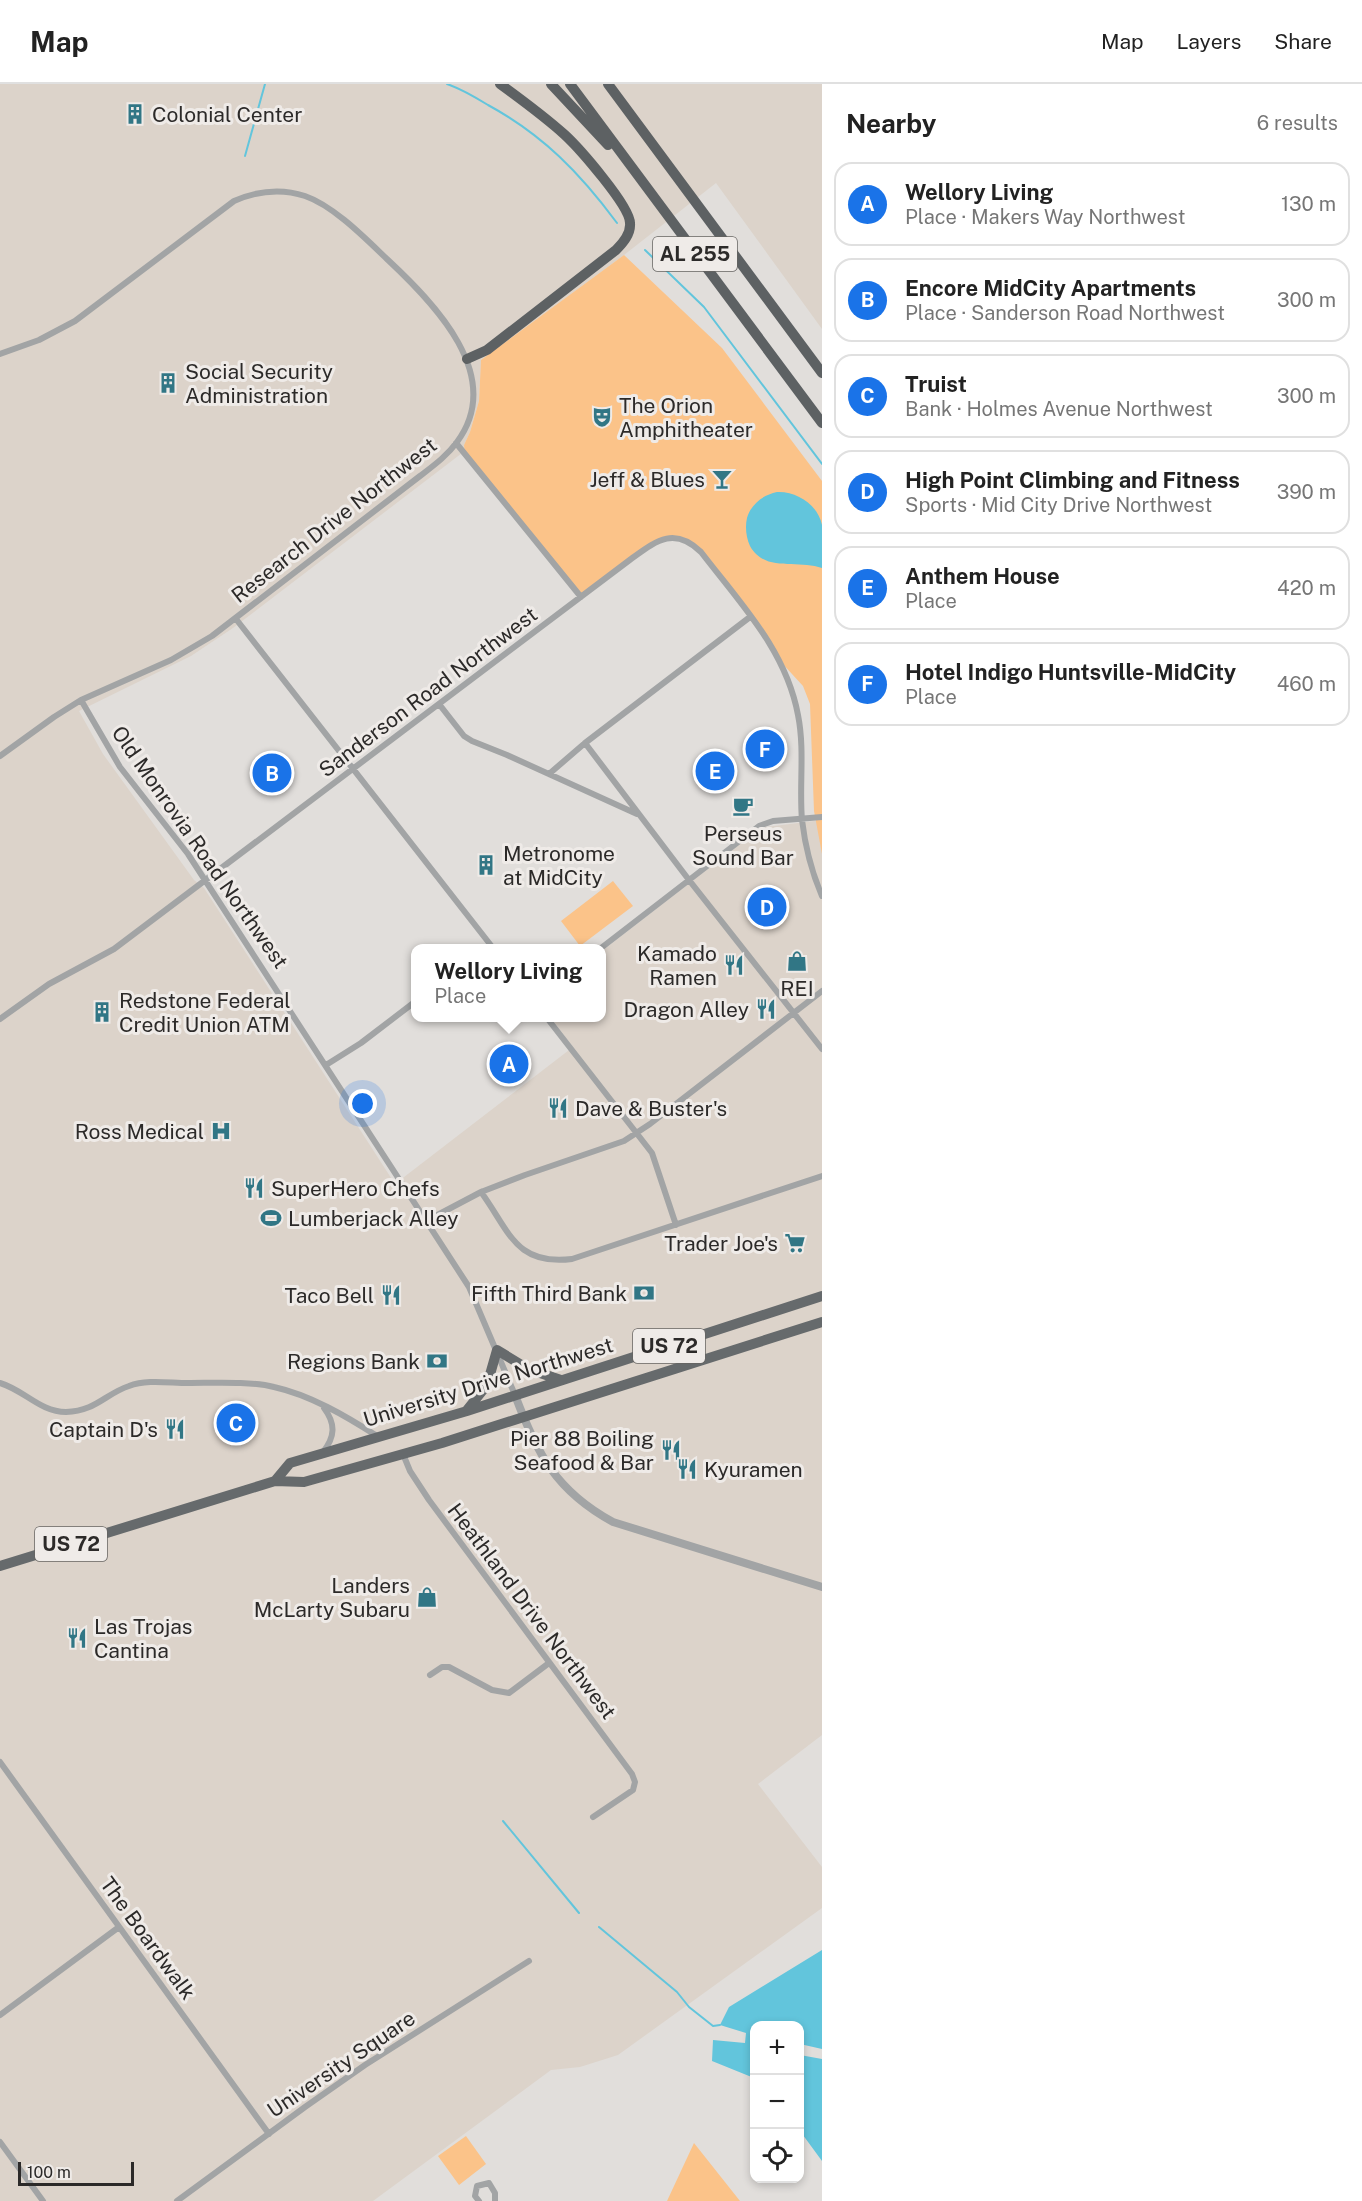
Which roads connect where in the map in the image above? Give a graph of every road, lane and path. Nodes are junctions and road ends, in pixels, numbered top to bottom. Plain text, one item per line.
1 (500, 84) edge
2 (551, 84) edge
3 (570, 84) edge
4 (608, 84) edge
5 (646, 187) junction
6 (0, 354) edge
7 (467, 359) junction
8 (822, 373) edge
9 (822, 423) edge
10 (456, 443) junction
11 (581, 597) junction
12 (750, 616) junction
13 (236, 618) junction
14 (81, 700) junction
15 (439, 704) junction
16 (585, 743) junction
17 (0, 756) edge
18 (353, 770) junction
19 (549, 774) junction
20 (640, 815) junction
21 (822, 817) edge
22 (802, 819) junction
23 (689, 880) junction
24 (204, 881) junction
25 (822, 896) edge
26 (489, 944) edge
27 (606, 944) edge
28 (822, 991) edge
29 (411, 1005) edge
30 (793, 1013) junction
31 (0, 1019) edge
32 (551, 1022) edge
33 (822, 1049) edge
34 (326, 1065) junction
35 (636, 1133) junction
36 (822, 1176) edge
37 (481, 1192) junction
38 (426, 1221) junction
39 (676, 1225) junction
40 (822, 1296) edge
41 (822, 1322) edge
42 (497, 1350) junction
43 (562, 1380) junction
44 (0, 1383) edge
45 (515, 1395) junction
46 (322, 1405) junction
47 (467, 1411) junction
48 (524, 1418) junction
49 (378, 1437) junction
50 (321, 1454) junction
51 (403, 1454) junction
52 (275, 1481) junction
53 (0, 1566) edge
54 (822, 1587) edge
55 (549, 1663) junction
56 (430, 1675) dead end
57 (0, 1762) edge
58 (593, 1817) dead end
59 (119, 1927) junction
60 (529, 1961) dead end
61 (0, 2015) edge
62 (269, 2134) junction
63 (0, 2142) edge
64 (44, 2201) edge
65 (177, 2201) edge
66 (479, 2201) edge
67 (495, 2201) edge

1 - 7 highway
2 - 5 highway
3 - 5 highway, AL 255
4 - 8 highway, AL 255
5 - 9 highway, AL 255
6 - 7 street, Research Drive Northwest
7 - 10 street, Research Drive Northwest
10 - 11 street
10 - 13 street, Research Drive Northwest
11 - 12 street, Sanderson Road Northwest
11 - 15 street, Sanderson Road Northwest
12 - 16 street
12 - 22 street, Sanderson Road Northwest
13 - 14 street, Research Drive Northwest
13 - 18 street
14 - 17 street, Research Drive Northwest
14 - 24 street, Old Monrovia Road Northwest
15 - 18 street, Sanderson Road Northwest
15 - 19 street
16 - 19 street
16 - 20 street
18 - 24 street, Sanderson Road Northwest
18 - 26 street
19 - 20 street
20 - 23 street
21 - 22 street
22 - 23 street
22 - 25 street, Sanderson Road Northwest
23 - 27 street
23 - 30 street
24 - 31 street, Sanderson Road Northwest
24 - 34 street, Old Monrovia Road Northwest
28 - 30 street
29 - 34 street
30 - 33 street
30 - 35 street
32 - 35 street
34 - 38 street, Old Monrovia Road Northwest
35 - 37 street
35 - 39 street
36 - 39 street
37 - 38 street
37 - 39 street
38 - 42 street, Old Monrovia Road Northwest
40 - 43 highway, University Drive Northwest / US 72
41 - 48 highway, University Drive Northwest / US 72
42 - 43 highway
42 - 45 street, Old Monrovia Road Northwest
42 - 47 highway
43 - 45 highway, University Drive Northwest / US 72
44 - 46 street
45 - 47 highway, University Drive Northwest / US 72
45 - 48 street, Old Monrovia Road Northwest
46 - 49 street
46 - 50 street
47 - 49 highway, University Drive Northwest / US 72
48 - 51 highway, University Drive Northwest / US 72
48 - 54 street, Old Monrovia Road Northwest
49 - 50 highway, University Drive Northwest / US 72
50 - 52 highway, University Drive Northwest / US 72
51 - 52 highway, University Drive Northwest / US 72
51 - 55 street, Heathland Drive Northwest
52 - 53 highway, University Drive Northwest / US 72
55 - 56 street
55 - 58 street, Heathland Drive Northwest
57 - 59 street, The Boardwalk
59 - 61 street
59 - 62 street, The Boardwalk
60 - 62 street, University Square
62 - 65 street, University Square
63 - 64 street
66 - 67 street

